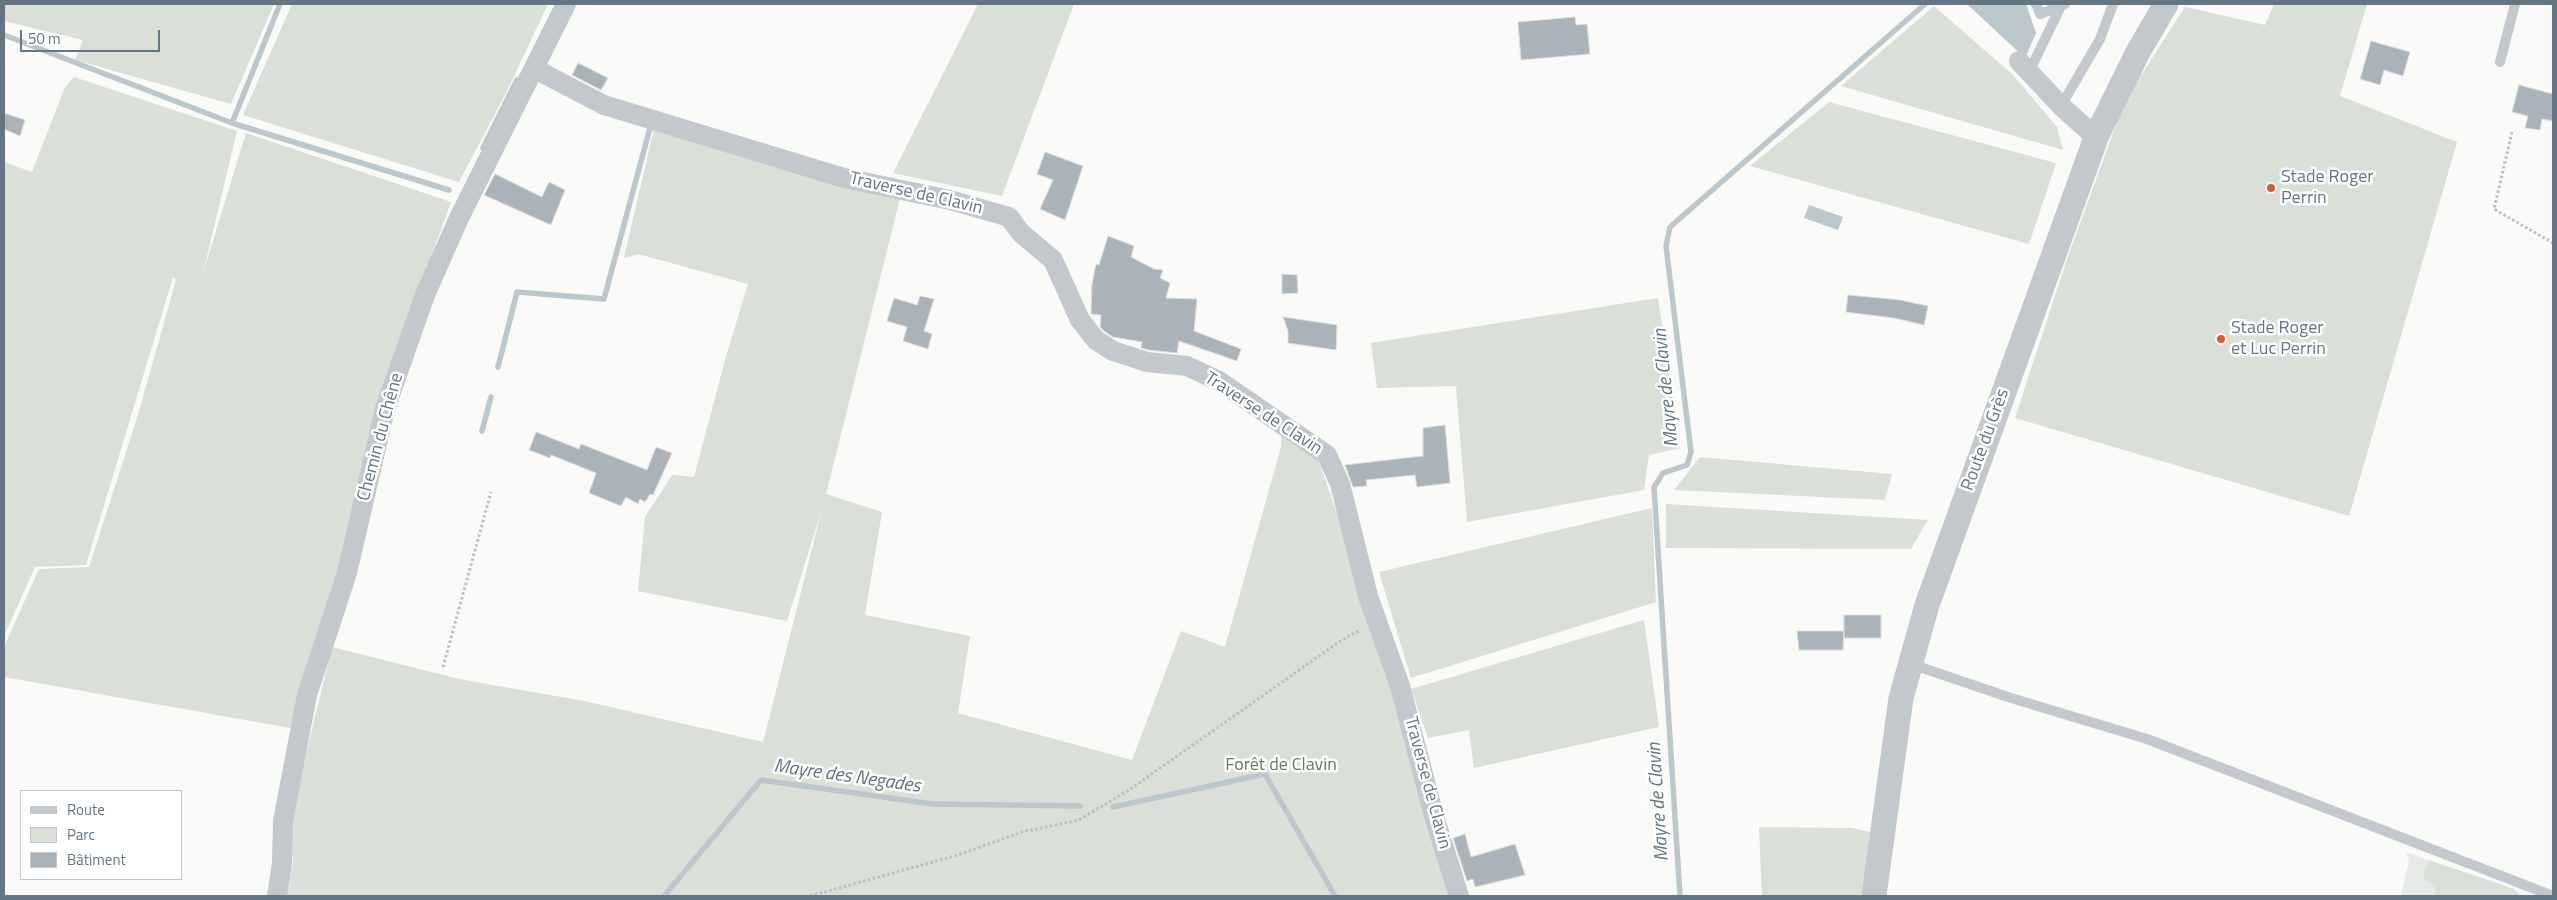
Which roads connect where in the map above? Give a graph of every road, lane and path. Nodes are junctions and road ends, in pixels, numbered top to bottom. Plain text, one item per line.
1 (566, 4) edge
2 (2036, 4) edge
3 (2113, 4) edge
4 (2166, 4) edge
5 (2515, 4) edge
6 (2063, 5) edge
7 (2500, 62) dead end
8 (2024, 66) joint
9 (535, 69) junction
10 (2061, 106) junction
11 (2512, 132) dead end
12 (2097, 135) junction
13 (2553, 243) edge
14 (491, 492) dead end
15 (1378, 620) junction
16 (1910, 664) junction
17 (442, 667) dead end
18 (277, 896) edge
19 (810, 896) edge
20 (1459, 896) edge
21 (1874, 896) edge
22 (2553, 896) edge

1 - 9 street, Chemin du Chêne
2 - 6 lane
3 - 10 lane
4 - 12 street, Route du Grès
5 - 7 lane
6 - 8 lane
8 - 10 street
9 - 15 street, Traverse de Clavin
9 - 18 street, Chemin du Chêne
10 - 12 street
11 - 13 path
12 - 16 street, Route du Grès
14 - 17 path
15 - 19 path
15 - 20 street, Traverse de Clavin
16 - 21 street, Route du Grès
16 - 22 lane

